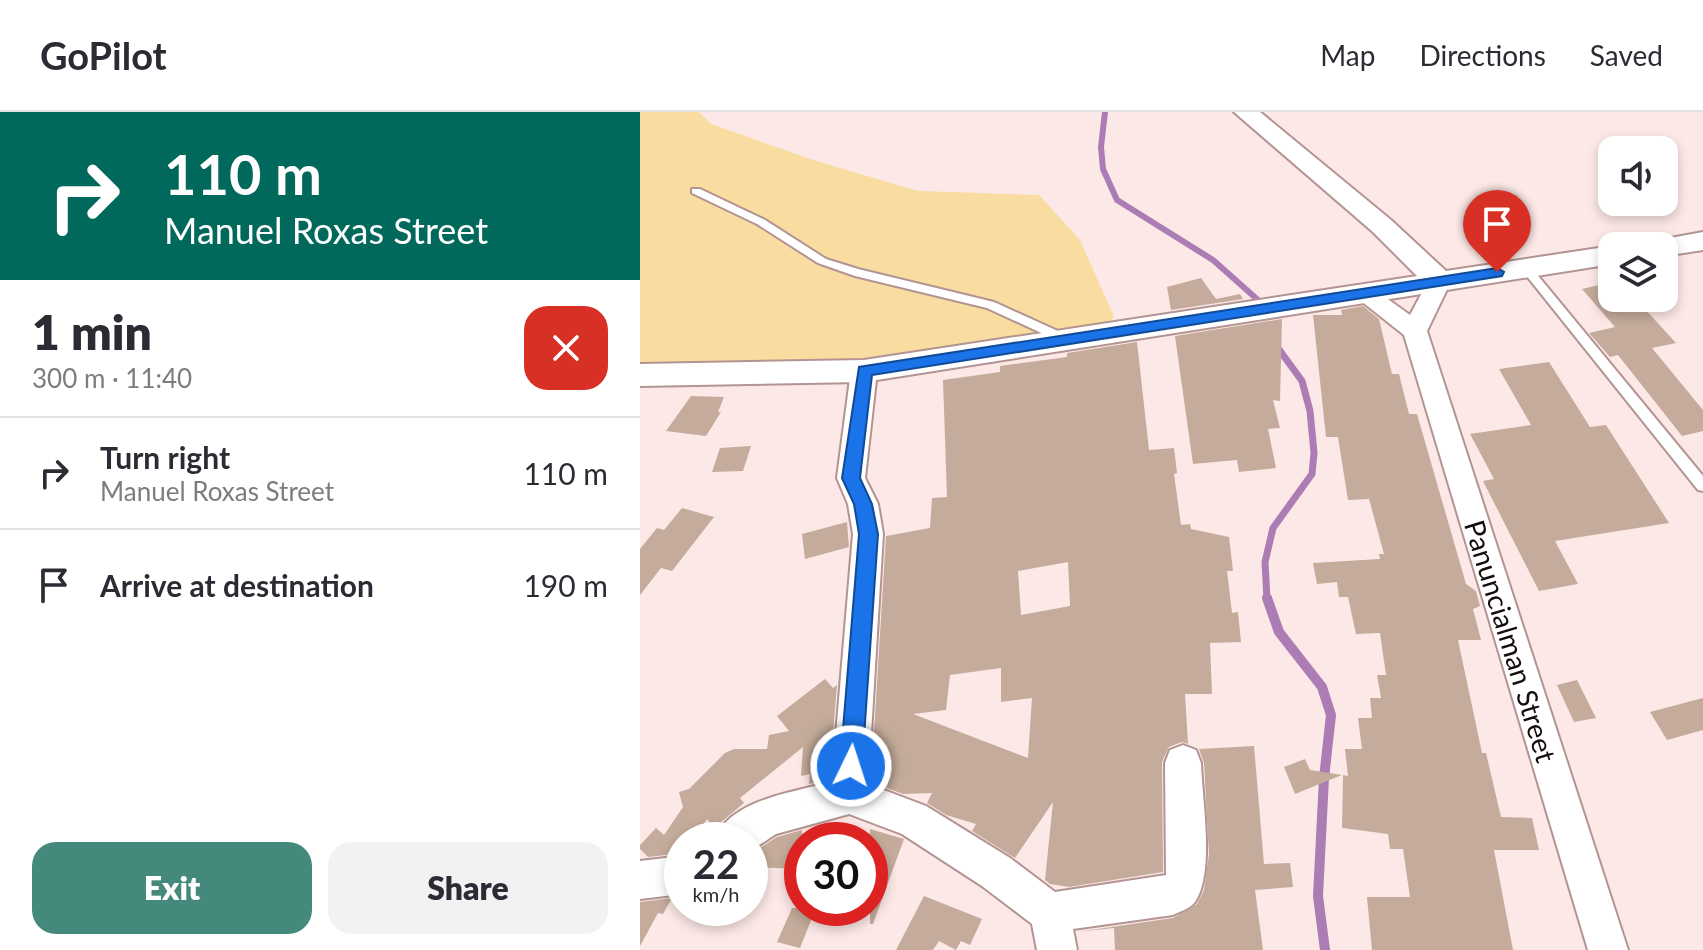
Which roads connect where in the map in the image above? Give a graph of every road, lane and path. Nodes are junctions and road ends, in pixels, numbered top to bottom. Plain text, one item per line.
1 (1246, 112) edge
2 (1258, 112) edge
3 (696, 191) dead end
4 (1703, 241) edge
5 (1678, 245) edge
6 (1598, 257) edge
7 (1526, 268) junction
8 (1439, 281) junction
9 (1363, 293) junction
10 (1415, 331) junction
11 (1067, 340) junction
12 (864, 371) junction
13 (640, 375) edge
14 (1703, 486) edge
15 (1183, 763) dead end
16 (849, 796) junction
17 (760, 822) edge
18 (664, 877) edge
19 (640, 880) edge
20 (1053, 932) edge
21 (1608, 950) edge

1 - 8 street
2 - 8 street
3 - 11 lane
4 - 5 street
6 - 7 street
7 - 8 street
7 - 14 lane
8 - 9 street
8 - 10 street
9 - 10 street
9 - 11 street
10 - 21 street, Panuncialman Street
11 - 12 street
12 - 13 street
12 - 16 street
15 - 20 street
16 - 17 street
16 - 20 street
18 - 19 street

